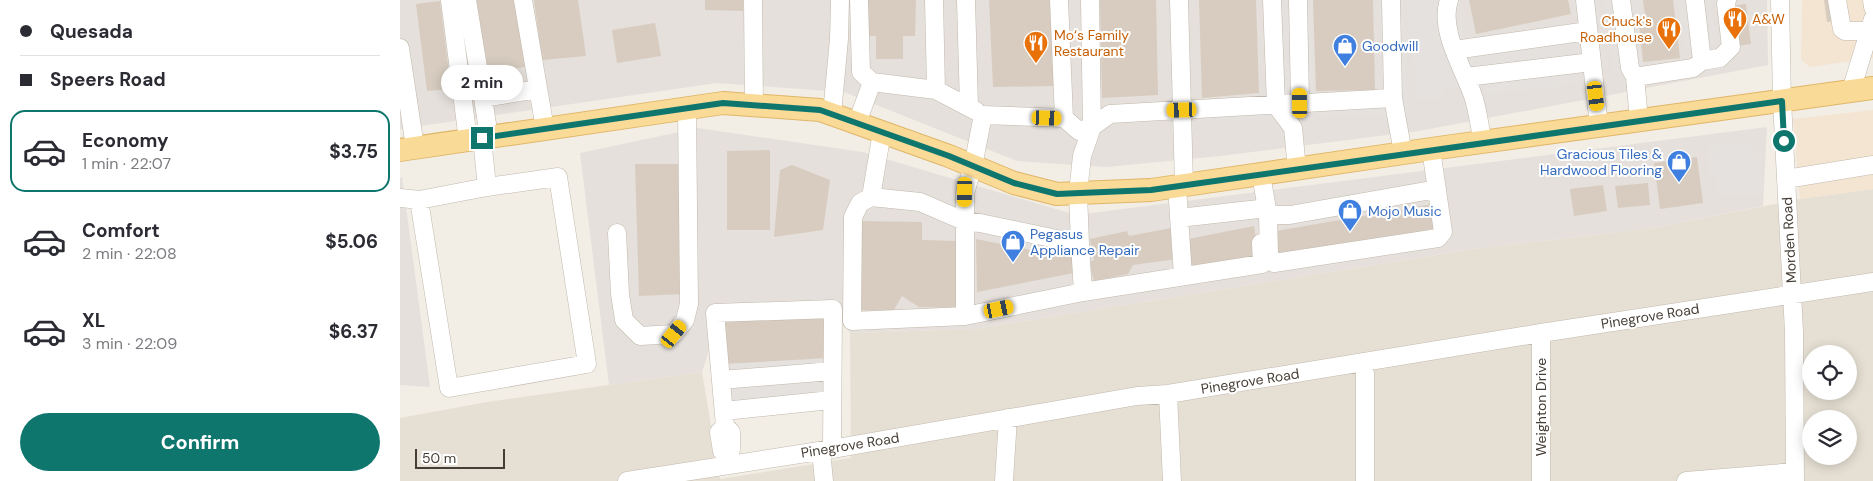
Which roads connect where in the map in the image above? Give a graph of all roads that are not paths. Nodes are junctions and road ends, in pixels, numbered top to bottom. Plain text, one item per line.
1 (450, 0) edge
2 (467, 0) edge
3 (523, 0) edge
4 (753, 0) edge
5 (840, 0) edge
6 (859, 0) edge
7 (934, 0) edge
8 (966, 0) edge
9 (1059, 0) edge
10 (1090, 0) edge
11 (1179, 0) edge
12 (1272, 0) edge
13 (1298, 0) edge
14 (1391, 0) edge
15 (1585, 0) edge
16 (1621, 0) edge
17 (1695, 0) edge
18 (1727, 0) edge
19 (1780, 0) edge
20 (1837, 0) edge
21 (1849, 0) edge
22 (1872, 0) edge
23 (1447, 1) edge
24 (1873, 7) edge
25 (1872, 27) edge
26 (1588, 31) junction
27 (400, 48) edge
28 (1454, 50) junction
29 (1702, 61) junction
30 (1592, 62) junction
31 (1466, 77) junction
32 (1635, 77) junction
33 (872, 82) junction
34 (1873, 88) edge
35 (538, 89) junction
36 (936, 90) junction
37 (1851, 91) junction
38 (483, 98) junction
39 (1393, 98) junction
40 (1782, 101) junction
41 (404, 102) edge
42 (1300, 103) junction
43 (1276, 105) junction
44 (754, 106) junction
45 (687, 109) junction
46 (1182, 110) junction
47 (976, 111) junction
48 (832, 114) junction
49 (1064, 118) junction
50 (1639, 120) junction
51 (857, 123) junction
52 (1599, 126) junction
53 (1092, 127) junction
54 (544, 129) junction
55 (882, 132) junction
56 (480, 138) junction
57 (1483, 142) junction
58 (408, 149) edge
59 (1431, 149) junction
60 (1403, 153) junction
61 (1873, 165) edge
62 (973, 166) junction
63 (1297, 169) junction
64 (1786, 179) junction
65 (1262, 180) junction
66 (1180, 186) junction
67 (487, 188) junction
68 (1438, 189) junction
69 (1078, 193) junction
70 (870, 197) junction
71 (400, 198) edge
72 (420, 200) junction
73 (1264, 212) junction
74 (1179, 218) junction
75 (964, 221) junction
76 (618, 233) dead end
77 (1080, 244) junction
78 (1183, 276) junction
79 (1873, 282) edge
80 (1083, 292) junction
81 (1791, 293) junction
82 (965, 316) junction
83 (1541, 333) junction
84 (1363, 363) junction
85 (832, 371) junction
86 (720, 380) junction
87 (1168, 394) junction
88 (831, 400) junction
89 (1008, 418) junction
90 (724, 419) junction
91 (826, 450) junction
92 (727, 460) junction
93 (1795, 476) edge
94 (627, 481) edge
95 (824, 481) edge
96 (1004, 481) edge
97 (1172, 481) edge
98 (1366, 481) edge
99 (1541, 481) edge
100 (1686, 481) edge

1 - 56 street
2 - 38 street
3 - 35 street
4 - 44 street
5 - 48 street
6 - 33 street
7 - 36 street
8 - 47 street
9 - 49 street
10 - 53 street
11 - 46 street
12 - 43 street
13 - 42 street
14 - 39 street
15 - 26 street
16 - 32 street
17 - 29 street
18 - 29 street
19 - 40 street, Morden Road
20 - 25 street
21 - 25 street
22 - 24 street
23 - 28 street
25 - 37 street
26 - 28 street
26 - 30 street
27 - 41 street
28 - 31 street
29 - 32 street
30 - 31 street
30 - 52 street
31 - 57 street
32 - 50 street
33 - 36 street
33 - 51 street
34 - 37 main road
35 - 38 street
35 - 54 street
36 - 47 street
37 - 40 main road
38 - 56 street
39 - 42 street
39 - 60 street
40 - 50 main road
40 - 64 street, Morden Road
41 - 58 street
42 - 43 street
43 - 46 street
43 - 63 street
44 - 45 main road
44 - 48 main road
45 - 54 main road
45 - 76 street
46 - 53 street
46 - 66 street
47 - 49 street
47 - 62 street
48 - 51 main road
49 - 53 street
50 - 52 main road
51 - 55 main road
52 - 57 main road
53 - 69 street
54 - 56 main road
55 - 62 main road
55 - 70 street
56 - 58 main road
56 - 67 street
57 - 59 main road
59 - 60 main road
59 - 68 street
60 - 63 main road
61 - 64 street
62 - 69 main road
62 - 75 street
63 - 65 main road
64 - 81 street, Morden Road
65 - 66 main road
65 - 73 street
66 - 69 main road
66 - 74 street
67 - 72 street
67 - 72 street
68 - 73 street
68 - 73 street
69 - 77 street
70 - 75 street
70 - 82 street
71 - 72 street
73 - 74 street
73 - 78 street
74 - 78 street
75 - 77 street
75 - 82 street
77 - 80 street
78 - 80 street
79 - 81 street, Pinegrove Road
80 - 82 street
81 - 83 street, Pinegrove Road
81 - 93 street, Morden Road
83 - 84 street, Pinegrove Road
83 - 99 street, Weighton Drive
84 - 87 street, Pinegrove Road
84 - 98 street
85 - 86 street
85 - 86 street
85 - 88 street
86 - 90 street
87 - 89 street, Pinegrove Road
87 - 97 street
88 - 90 street
88 - 91 street
89 - 91 street, Pinegrove Road
89 - 96 street
90 - 92 street
91 - 92 street, Pinegrove Road
91 - 95 street
92 - 94 street, Pinegrove Road
93 - 100 street

